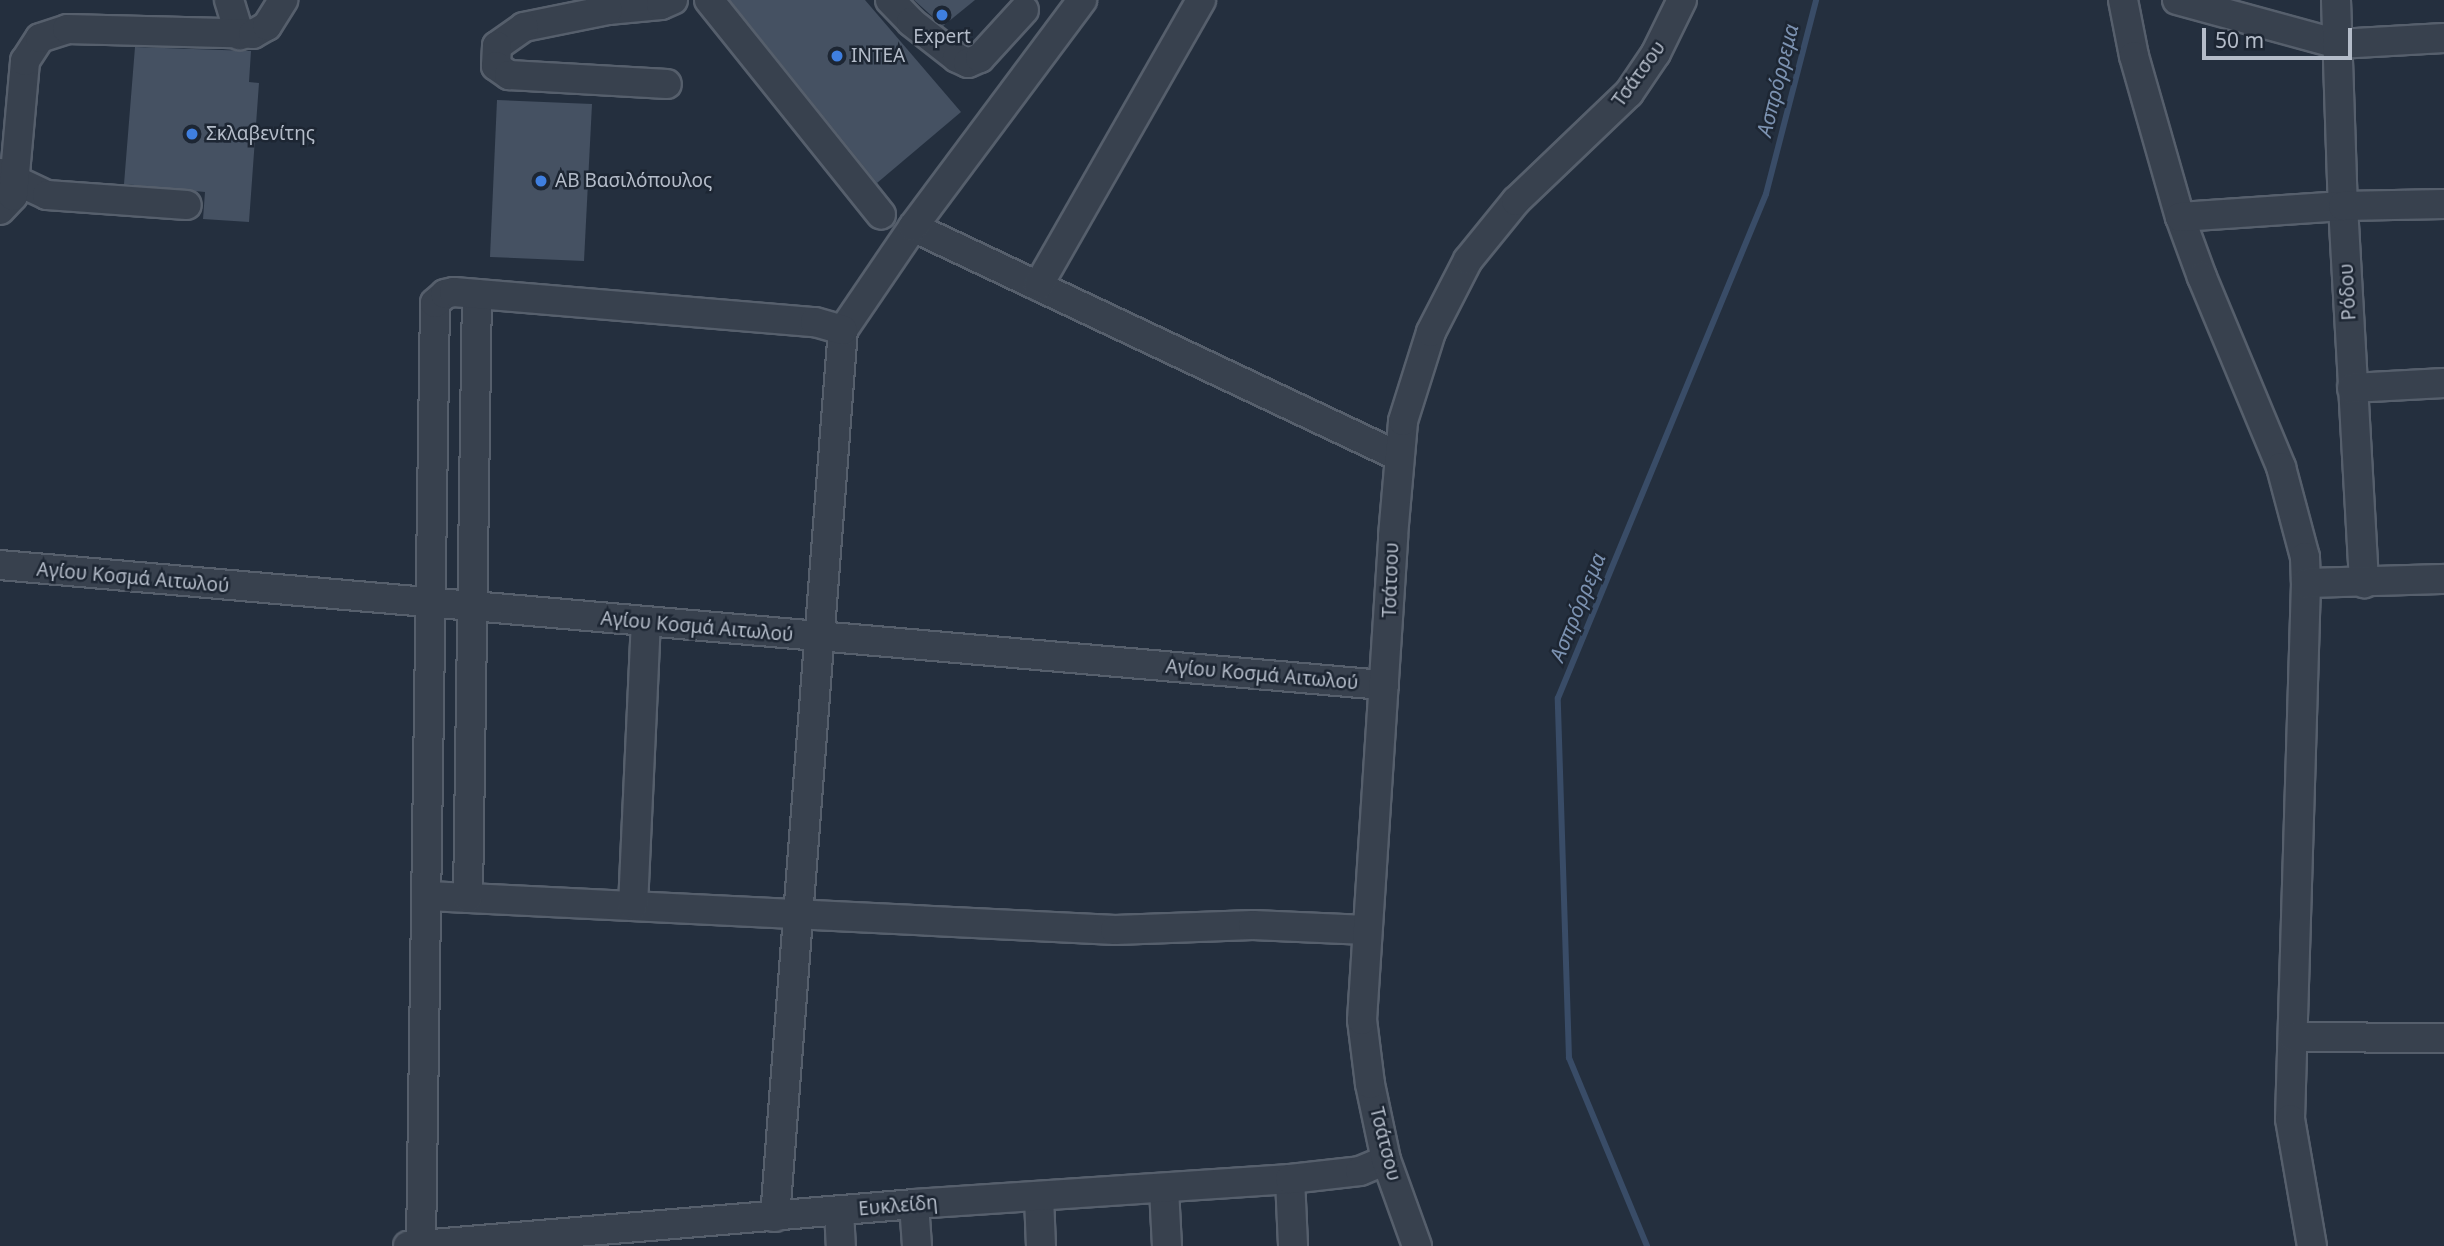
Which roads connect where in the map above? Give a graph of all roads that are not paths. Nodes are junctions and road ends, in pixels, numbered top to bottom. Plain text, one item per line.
1 (229, 0) edge
2 (284, 0) edge
3 (673, 0) edge
4 (709, 0) edge
5 (890, 0) edge
6 (1082, 0) edge
7 (1201, 0) edge
8 (1682, 0) edge
9 (2123, 0) edge
10 (2177, 0) edge
11 (2336, 0) edge
12 (606, 5) edge
13 (1024, 10) dead end
14 (240, 35) junction
15 (2444, 38) edge
16 (2338, 44) junction
17 (667, 84) dead end
18 (8, 169) edge
19 (2444, 204) edge
20 (187, 205) dead end
21 (2343, 206) junction
22 (0, 210) edge
23 (881, 215) dead end
24 (2180, 217) junction
25 (913, 227) junction
26 (1038, 286) junction
27 (477, 294) junction
28 (843, 330) junction
29 (2444, 383) edge
30 (2352, 387) junction
31 (1398, 456) junction
32 (4, 568) edge
33 (2444, 579) edge
34 (2306, 583) junction
35 (2364, 583) junction
36 (431, 604) junction
37 (472, 608) junction
38 (646, 623) junction
39 (817, 638) junction
40 (1384, 685) junction
41 (428, 896) junction
42 (468, 898) junction
43 (632, 906) junction
44 (798, 914) junction
45 (1367, 930) junction
46 (2293, 1037) junction
47 (2444, 1038) edge
48 (1386, 1160) junction
49 (1290, 1179) junction
50 (1164, 1189) junction
51 (1040, 1197) junction
52 (914, 1204) junction
53 (839, 1211) junction
54 (775, 1217) junction
55 (697, 1235) edge
56 (554, 1240) edge
57 (463, 1244) edge
58 (421, 1245) edge
59 (408, 1246) edge
60 (841, 1246) edge
61 (916, 1246) edge
62 (1041, 1246) edge
63 (1167, 1246) edge
64 (1293, 1246) edge
65 (1417, 1246) edge
66 (2312, 1246) edge

1 - 14 street
2 - 14 street
3 - 12 street
4 - 23 street
5 - 13 street
6 - 25 street
7 - 26 street
8 - 31 street, Τσάτσου
9 - 24 street
10 - 16 street
11 - 16 street, Ρόδου
12 - 17 street
14 - 18 street
15 - 16 street
16 - 21 street, Ρόδου
18 - 20 street
18 - 22 street
19 - 21 street
21 - 24 street
21 - 30 street, Ρόδου
24 - 34 street
25 - 26 street
25 - 28 street
26 - 31 street
27 - 28 street
27 - 36 street
27 - 37 street
28 - 39 street
29 - 30 street
30 - 35 street, Ρόδου
31 - 40 street, Τσάτσου
32 - 36 street, Αγίου Κοσμά Αιτωλού
33 - 35 street
34 - 35 street
34 - 46 street
36 - 37 street, Αγίου Κοσμά Αιτωλού
36 - 41 street
37 - 38 street, Αγίου Κοσμά Αιτωλού
37 - 42 street
38 - 39 street, Αγίου Κοσμά Αιτωλού
38 - 43 street
39 - 40 street, Αγίου Κοσμά Αιτωλού
39 - 44 street
40 - 45 street, Τσάτσου
41 - 42 street
41 - 58 street
42 - 43 street
43 - 44 street
44 - 45 street
44 - 54 street
45 - 48 street, Τσάτσου
46 - 47 street
46 - 66 street
48 - 49 street, Ευκλείδη
48 - 65 street, Τσάτσου
49 - 50 street, Ευκλείδη
49 - 64 street
50 - 51 street, Ευκλείδη
50 - 63 street
51 - 52 street, Ευκλείδη
51 - 62 street
52 - 53 street, Ευκλείδη
52 - 61 street
53 - 54 street, Ευκλείδη
53 - 60 street
54 - 55 street, Ευκλείδη
55 - 56 street, Ευκλείδη
56 - 57 street, Ευκλείδη
57 - 58 street, Ευκλείδη
58 - 59 street, Ευκλείδη

